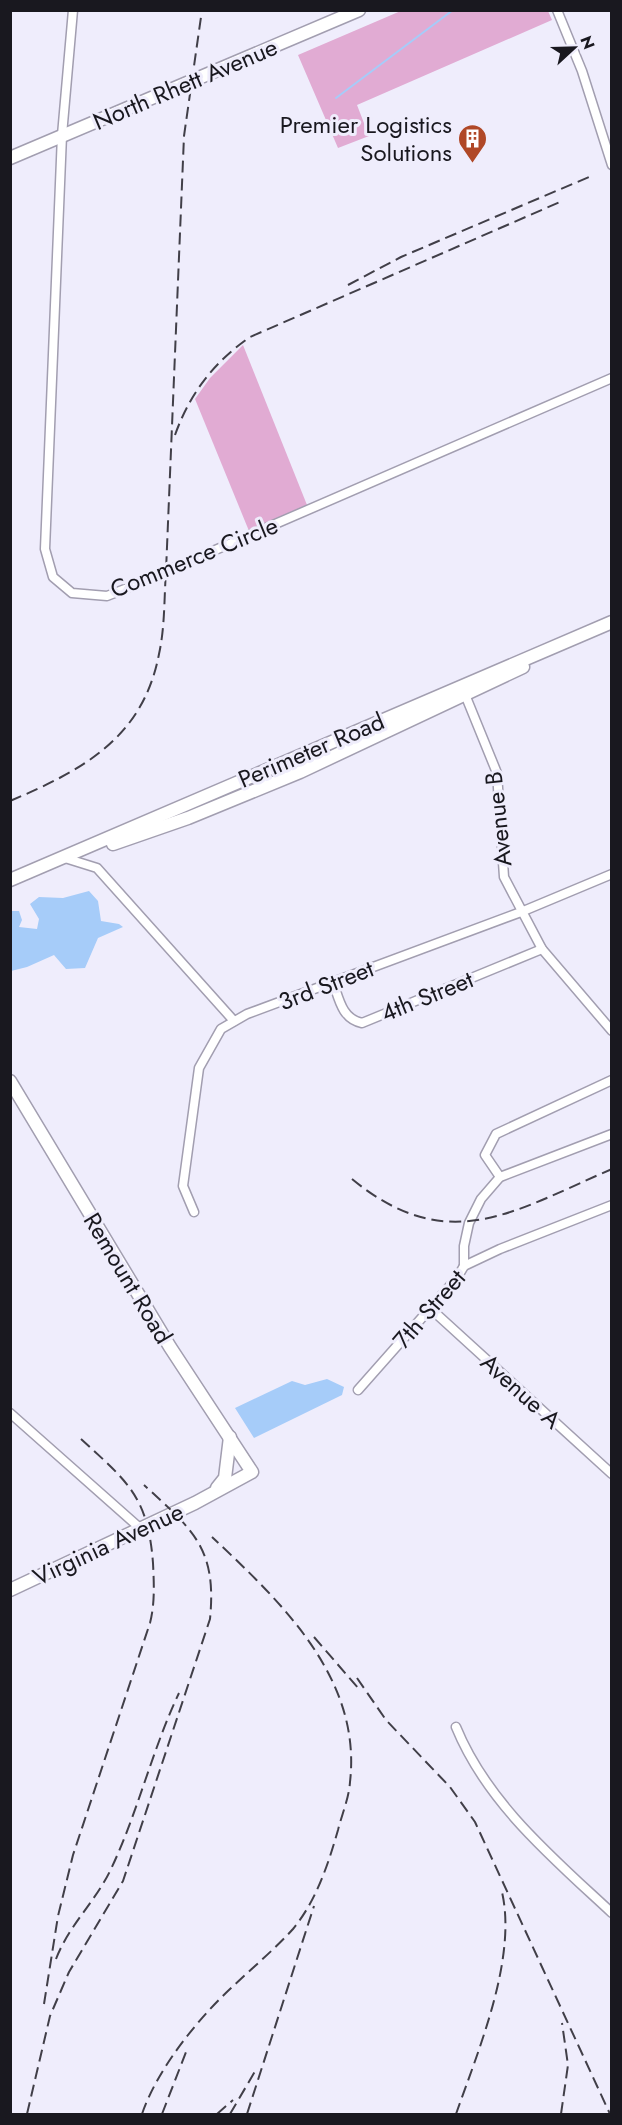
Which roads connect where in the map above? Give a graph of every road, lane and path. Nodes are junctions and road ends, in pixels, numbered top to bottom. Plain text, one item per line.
1 (73, 10) edge
2 (359, 10) edge
3 (557, 10) edge
4 (62, 135) junction
5 (10, 158) edge
6 (612, 165) edge
7 (612, 378) edge
8 (612, 622) edge
9 (463, 691) junction
10 (243, 779) junction
11 (251, 792) junction
12 (71, 855) junction
13 (612, 874) edge
14 (10, 880) edge
15 (521, 912) junction
16 (542, 949) junction
17 (333, 982) junction
18 (234, 1021) junction
19 (612, 1031) edge
20 (612, 1080) edge
21 (10, 1081) edge
22 (612, 1134) edge
23 (500, 1177) junction
24 (612, 1205) edge
25 (194, 1212) dead end
26 (464, 1266) junction
27 (431, 1308) junction
28 (358, 1390) dead end
29 (10, 1413) edge
30 (230, 1436) junction
31 (612, 1474) edge
32 (255, 1475) joint
33 (209, 1495) junction
34 (141, 1529) junction
35 (10, 1590) edge
36 (456, 1727) dead end
37 (612, 1913) edge

1 - 4 street, Commerce Circle
2 - 4 main road, North Rhett Avenue
3 - 6 street
4 - 5 main road, North Rhett Avenue
4 - 7 street, Commerce Circle
8 - 9 main road
9 - 10 main road, Perimeter Road
9 - 11 main road
9 - 15 street, Avenue B
10 - 11 main road
10 - 12 main road, Perimeter Road
11 - 12 main road
12 - 14 main road, Perimeter Road
12 - 18 street
13 - 15 street, 3rd Street
15 - 16 street, Avenue B
15 - 17 street, 3rd Street
16 - 17 street, 4th Street
16 - 19 street, Avenue B
17 - 18 street, 3rd Street
18 - 25 street, 3rd Street
20 - 23 street
21 - 30 main road, Remount Road
22 - 23 street
23 - 26 street
24 - 26 street, 7th Street
26 - 27 street, 7th Street
27 - 28 street, 7th Street
27 - 31 street, Avenue A
29 - 34 street
30 - 32 main road, Remount Road
30 - 33 main road
32 - 33 main road, Virginia Avenue
33 - 34 main road, Virginia Avenue
34 - 35 main road, Virginia Avenue
36 - 37 street

